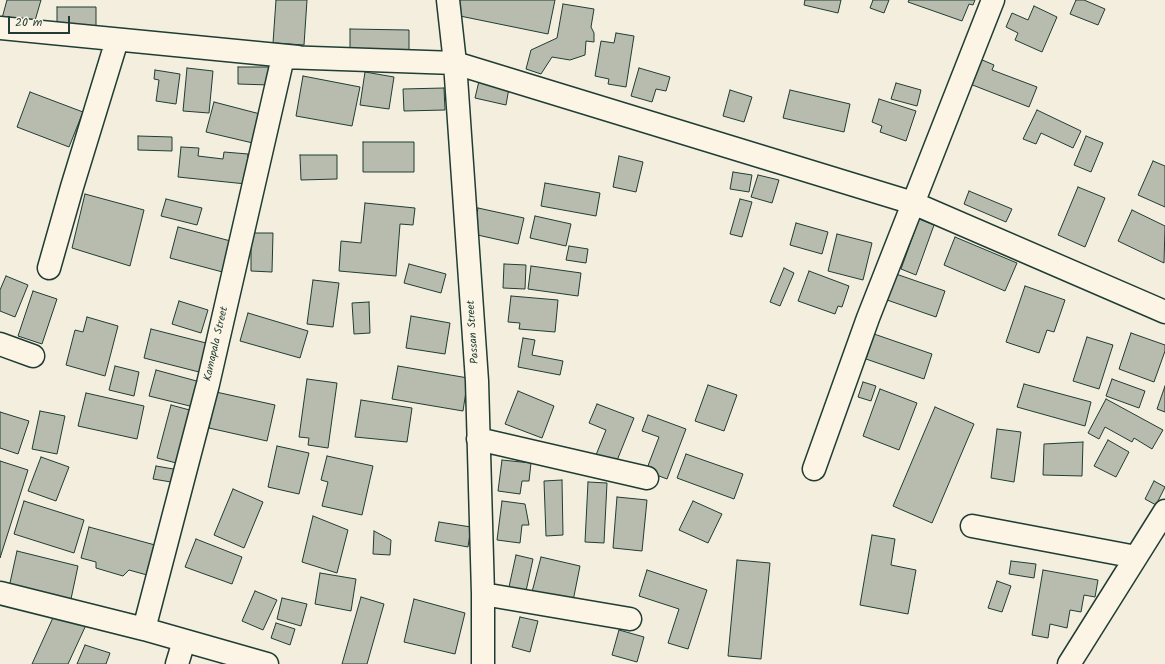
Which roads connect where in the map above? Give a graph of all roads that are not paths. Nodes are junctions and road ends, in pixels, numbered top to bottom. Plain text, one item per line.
1 (448, 0) edge
2 (993, 0) edge
3 (0, 28) edge
4 (117, 40) junction
5 (451, 63) junction
6 (913, 203) junction
7 (49, 268) dead end
8 (1165, 312) edge
9 (0, 344) edge
10 (33, 356) dead end
11 (478, 439) junction
12 (814, 469) dead end
13 (647, 478) dead end
14 (1165, 511) edge
15 (972, 526) dead end
16 (1136, 557) junction
17 (0, 593) edge
18 (483, 594) junction
19 (630, 619) dead end
20 (144, 629) junction
21 (184, 641) junction
22 (177, 664) edge
23 (267, 664) edge
24 (483, 664) edge
25 (1069, 664) edge

1 - 5 street, Passan Street
2 - 6 street
3 - 4 street
4 - 5 street
4 - 7 street
5 - 6 street
5 - 11 street, Passan Street
5 - 20 street, Kamapala Street
6 - 8 street
6 - 12 street
9 - 10 street
11 - 13 street
11 - 18 street, Passan Street
14 - 16 street
15 - 16 street
16 - 25 street
17 - 20 street
18 - 19 street
18 - 24 street, Passan Street
20 - 21 street
21 - 22 street
21 - 23 street

